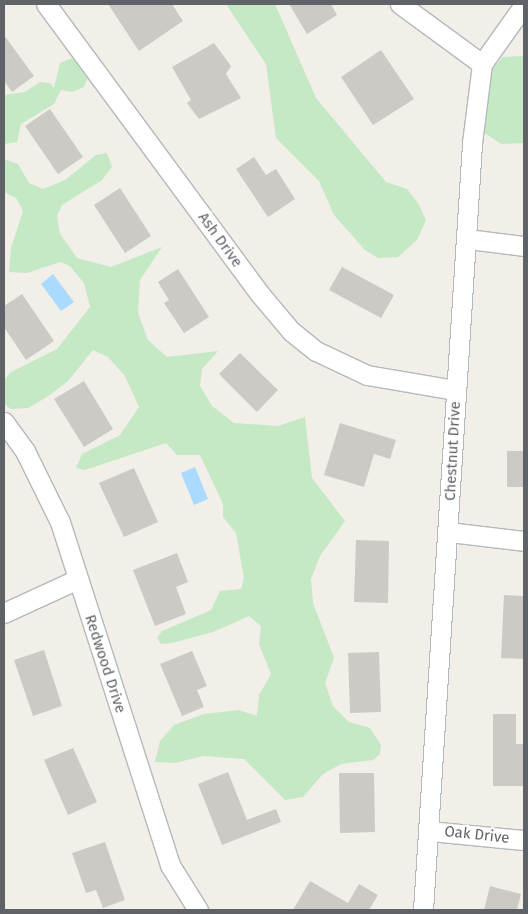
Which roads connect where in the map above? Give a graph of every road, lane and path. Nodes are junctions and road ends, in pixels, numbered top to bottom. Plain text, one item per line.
1 (46, 4) edge
2 (400, 4) edge
3 (524, 5) edge
4 (482, 64) junction
5 (468, 239) junction
6 (524, 246) edge
7 (456, 390) junction
8 (4, 422) edge
9 (449, 532) junction
10 (524, 541) edge
11 (78, 579) junction
12 (4, 613) edge
13 (430, 831) junction
14 (524, 840) edge
15 (198, 910) edge
16 (423, 910) edge

1 - 7 street, Ash Drive
2 - 4 street
3 - 4 street, Chestnut Drive
4 - 5 street, Chestnut Drive
5 - 6 street
5 - 7 street, Chestnut Drive
7 - 9 street, Chestnut Drive
8 - 11 street, Redwood Drive
9 - 10 street
9 - 13 street, Chestnut Drive
11 - 12 street
11 - 15 street, Redwood Drive
13 - 14 street, Oak Drive
13 - 16 street, Chestnut Drive

